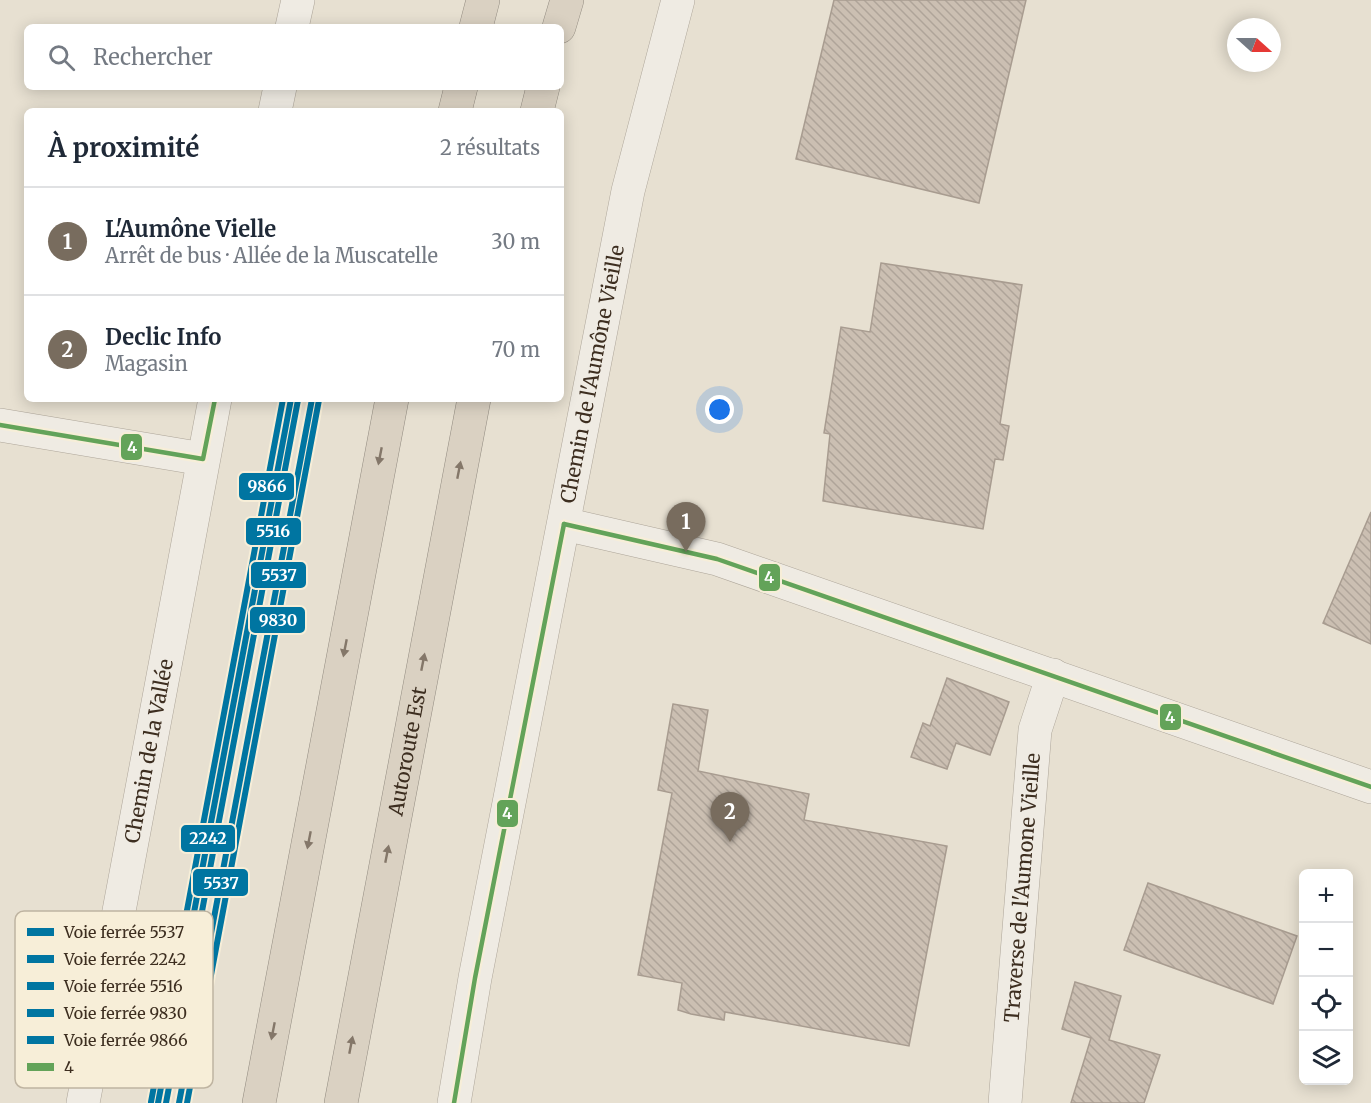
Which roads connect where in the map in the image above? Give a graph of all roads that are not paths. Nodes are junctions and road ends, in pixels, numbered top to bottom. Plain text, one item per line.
1 (297, 0) edge
2 (483, 0) edge
3 (567, 0) edge
4 (678, 0) edge
5 (293, 24) edge
6 (477, 24) edge
7 (561, 24) edge
8 (278, 90) edge
9 (460, 90) edge
10 (542, 90) edge
11 (275, 108) edge
12 (456, 108) edge
13 (538, 108) edge
14 (214, 402) edge
15 (391, 402) edge
16 (473, 402) edge
17 (0, 425) edge
18 (203, 459) junction
19 (564, 524) junction
20 (1053, 675) junction
21 (1371, 787) edge
22 (118, 911) edge
23 (85, 1088) edge
24 (82, 1103) edge
25 (259, 1103) edge
26 (341, 1103) edge
27 (454, 1103) edge
28 (1005, 1103) edge

1 - 5 street
2 - 6 highway
3 - 7 highway
4 - 19 street, Chemin de l'Aumône Vieille
8 - 11 street
9 - 12 highway
10 - 13 highway
14 - 18 street, Chemin de la Vallée
15 -> 25 highway
26 -> 16 highway, Autoroute Est
17 - 18 street
18 - 22 street, Chemin de la Vallée
19 - 20 street
19 - 27 street, Chemin de l'Aumône Vieille
20 - 21 street
20 - 28 street, Traverse de l'Aumone Vieille
23 - 24 street, Chemin de la Vallée

